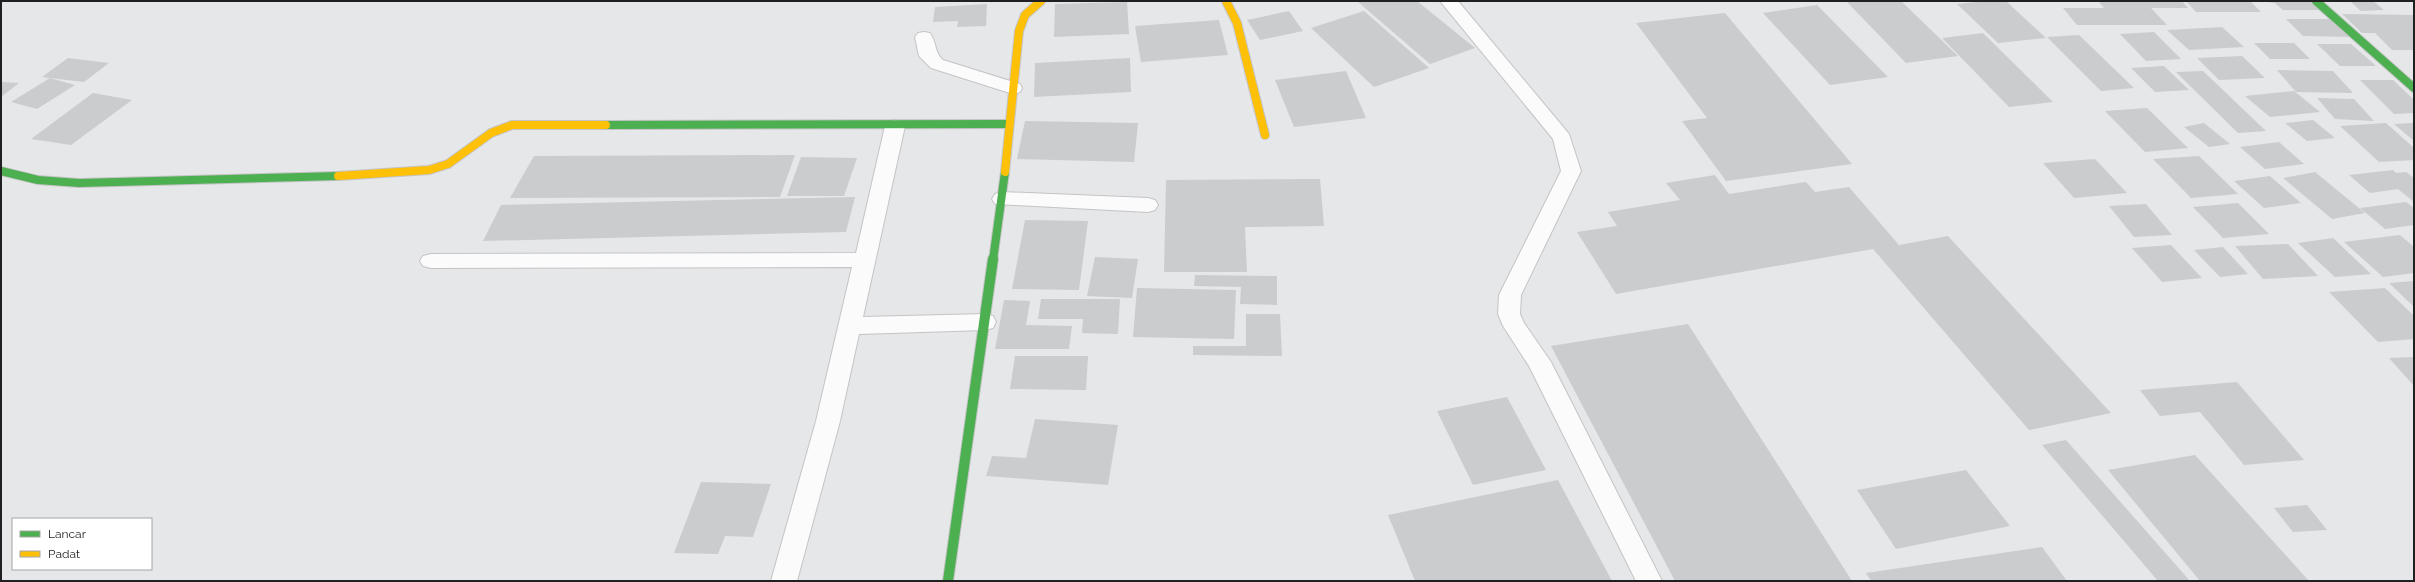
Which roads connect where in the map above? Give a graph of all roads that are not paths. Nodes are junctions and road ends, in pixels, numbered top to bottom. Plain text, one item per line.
1 (1041, 1) edge
2 (1226, 1) edge
3 (1448, 1) edge
4 (2316, 1) edge
5 (924, 37) dead end
6 (1013, 88) junction
7 (2414, 88) edge
8 (1008, 124) junction
9 (895, 126) junction
10 (1265, 135) dead end
11 (1, 171) edge
12 (1002, 199) junction
13 (1148, 205) dead end
14 (864, 260) junction
15 (431, 261) dead end
16 (986, 322) junction
17 (850, 326) junction
18 (784, 581) edge
19 (948, 581) edge
20 (1649, 581) edge

1 - 6 street
2 - 10 street
3 - 20 street
4 - 7 street
5 - 6 street
6 - 8 street
8 - 9 street
8 - 12 street
9 - 11 street
9 - 14 street
12 - 13 street
12 - 16 street
14 - 15 street
14 - 17 street
16 - 17 street
16 - 19 street
17 - 18 street

